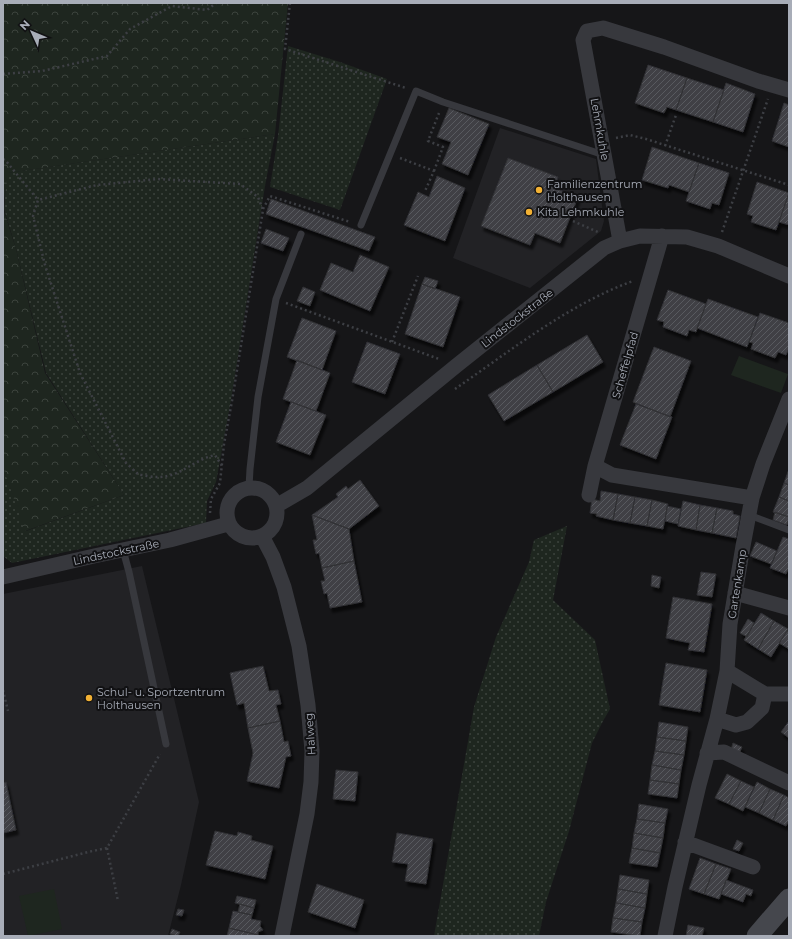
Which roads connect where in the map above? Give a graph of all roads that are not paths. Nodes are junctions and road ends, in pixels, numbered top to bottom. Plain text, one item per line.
1 (789, 90) edge
2 (603, 149) junction
3 (361, 225) road end
4 (301, 234) dead end
5 (662, 236) junction
6 (620, 241) junction
7 (789, 276) edge
8 (789, 398) edge
9 (595, 466) junction
10 (249, 488) junction
11 (589, 495) dead end
12 (752, 498) junction
13 (276, 506) junction
14 (749, 515) junction
15 (228, 524) junction
16 (789, 530) edge
17 (262, 536) junction
18 (123, 550) junction
19 (3, 577) edge
20 (735, 593) junction
21 (789, 608) edge
22 (727, 671) junction
23 (764, 694) junction
24 (789, 694) edge
25 (717, 719) junction
26 (166, 744) road end
27 (707, 753) junction
28 (789, 783) edge
29 (685, 842) junction
30 (753, 867) dead end
31 (789, 899) edge
32 (282, 936) edge
33 (665, 936) edge
34 (757, 936) edge

1 - 2 street, Lehmkuhle
2 - 3 lane
2 - 6 street, Lehmkuhle
4 - 10 lane
5 - 6 street, Lindstockstraße
5 - 7 street, Lindstockstraße
5 - 9 street, Scheffelpfad
6 - 13 street, Lindstockstraße
8 - 12 street, Gartenkamp
9 - 11 street, Scheffelpfad
9 - 12 street
10 - 13 street
10 - 15 street
12 - 14 street, Gartenkamp
13 - 17 street
14 - 16 lane
14 - 20 street, Gartenkamp
15 - 17 street
15 - 18 street, Lindstockstraße
17 - 32 street, Halweg
18 - 19 street, Lindstockstraße
18 - 26 lane
20 - 21 street
20 - 22 street, Gartenkamp
22 - 23 street
22 - 25 street, Gartenkamp
23 - 24 street
23 - 25 street
25 - 27 street, Gartenkamp
27 - 28 street
27 - 29 street, Gartenkamp
29 - 30 street
29 - 33 street, Gartenkamp
31 - 34 street

